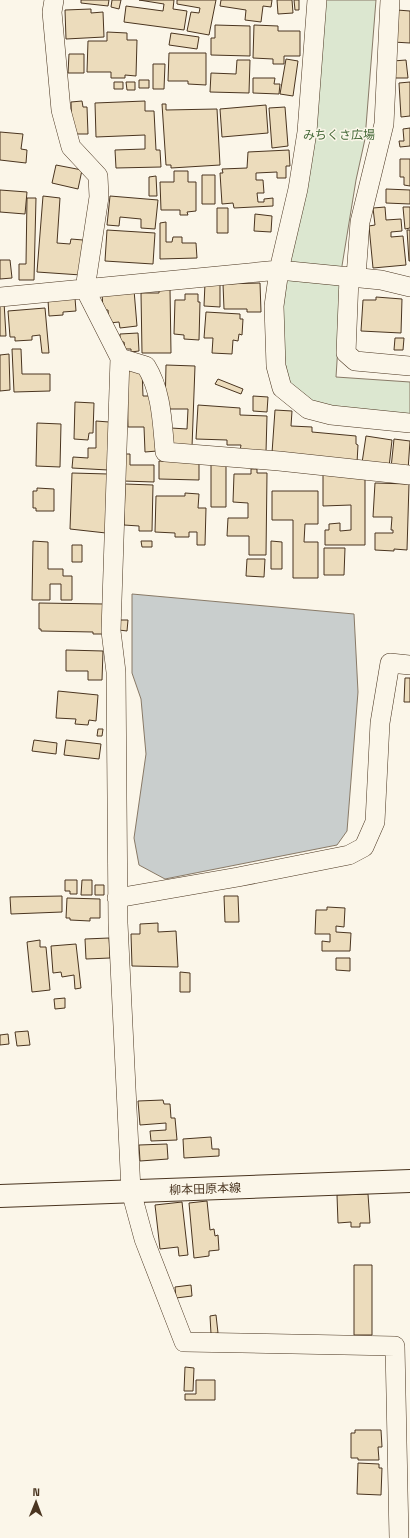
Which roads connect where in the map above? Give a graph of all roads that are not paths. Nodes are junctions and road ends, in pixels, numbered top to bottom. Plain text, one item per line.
1 (54, 0) edge
2 (317, 0) edge
3 (390, 0) edge
4 (278, 270) junction
5 (353, 278) junction
6 (410, 287) edge
7 (85, 289) junction
8 (0, 297) edge
9 (120, 358) junction
10 (410, 366) edge
11 (410, 423) edge
12 (410, 475) edge
13 (410, 665) edge
14 (117, 898) junction
15 (410, 1181) edge
16 (131, 1191) junction
17 (0, 1196) edge
18 (404, 1479) edge
19 (399, 1538) edge

1 - 7 street
2 - 4 street
3 - 5 street
4 - 5 street
4 - 7 street
4 - 11 street
5 - 6 street
5 - 10 street
7 - 8 street
7 - 9 street
9 - 12 street
9 - 14 street
13 - 14 street
14 - 16 street
15 - 16 main road, 柳本田原本線
16 - 17 main road, 柳本田原本線
16 - 18 street
18 - 19 street

